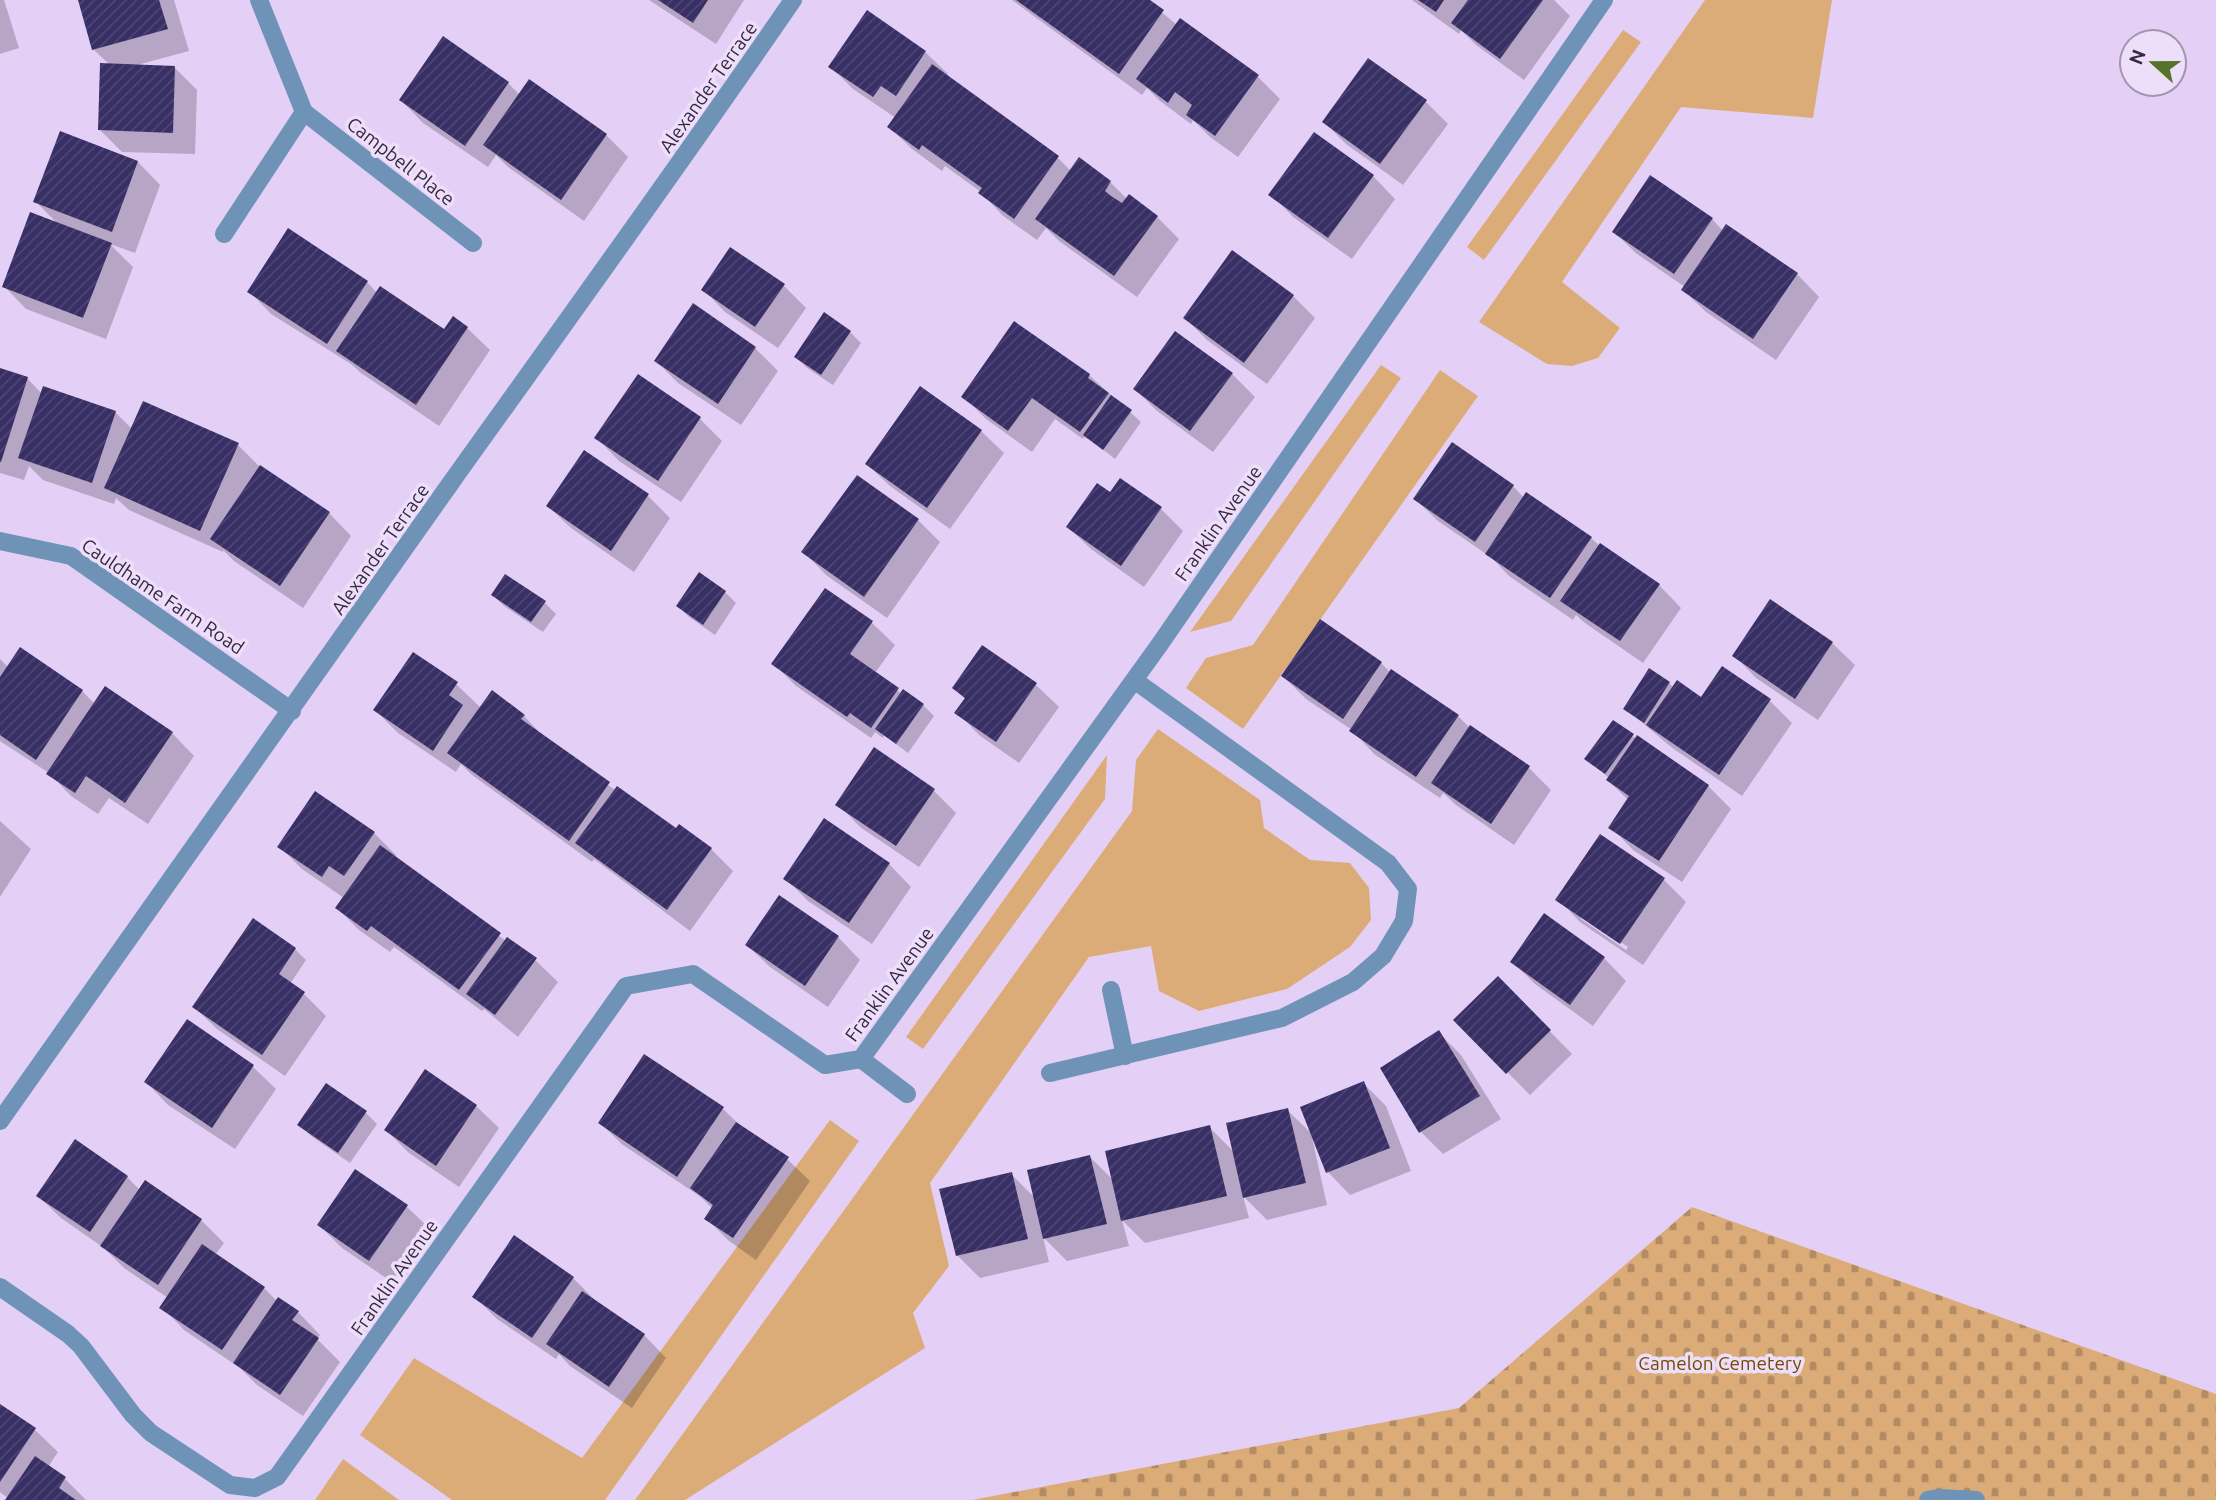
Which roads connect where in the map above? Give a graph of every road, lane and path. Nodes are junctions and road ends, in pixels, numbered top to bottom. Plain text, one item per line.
1 (259, 0) edge
2 (793, 0) edge
3 (1604, 0) edge
4 (304, 112) junction
5 (224, 234) dead end
6 (473, 243) dead end
7 (0, 541) edge
8 (1134, 680) junction
9 (292, 711) junction
10 (1111, 990) dead end
11 (1125, 1056) junction
12 (861, 1059) junction
13 (1050, 1073) dead end
14 (907, 1094) dead end
15 (0, 1121) edge
16 (0, 1287) edge
17 (1928, 1500) edge
18 (1976, 1500) edge

1 - 4 street
2 - 9 street, Alexander Terrace
3 - 8 street, Franklin Avenue
4 - 5 street
4 - 6 street, Campbell Place
7 - 9 street, Cauldhame Farm Road
8 - 11 street
8 - 12 street, Franklin Avenue
9 - 15 street, Alexander Terrace
10 - 11 street
11 - 13 street
12 - 14 street
12 - 16 street, Franklin Avenue
17 - 18 street

